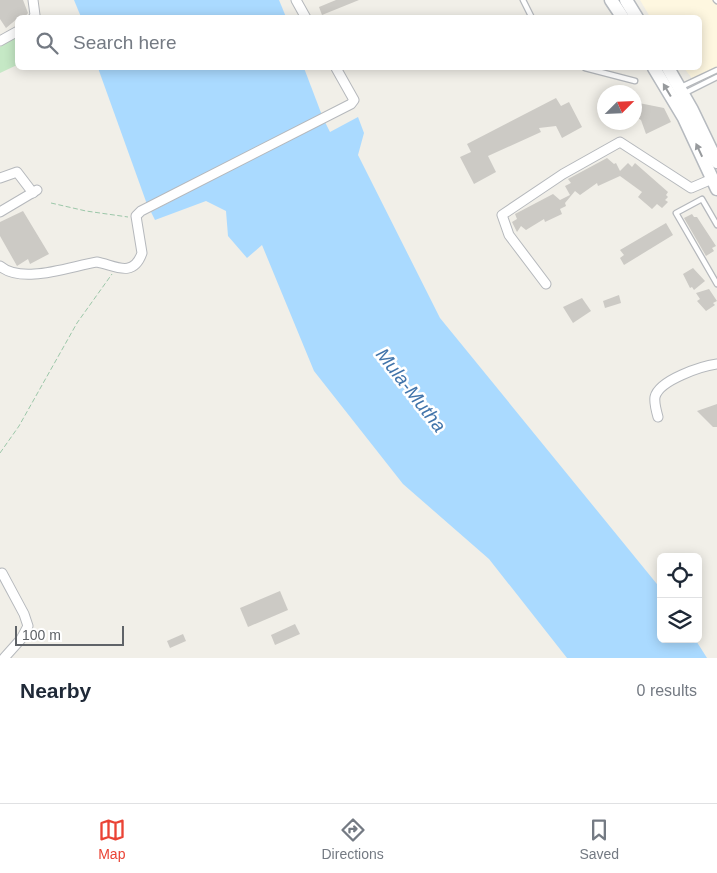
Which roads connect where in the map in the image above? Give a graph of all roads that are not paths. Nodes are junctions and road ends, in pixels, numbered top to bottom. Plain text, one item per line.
1 (33, 0) edge
2 (296, 0) edge
3 (523, 0) edge
4 (611, 0) edge
5 (626, 0) edge
6 (35, 15) edge
7 (304, 15) edge
8 (530, 15) edge
9 (621, 15) edge
10 (635, 15) edge
11 (15, 33) edge
12 (0, 41) edge
13 (337, 70) edge
14 (594, 70) edge
15 (660, 70) edge
16 (661, 70) edge
17 (717, 70) edge
18 (717, 77) edge
19 (635, 81) dead end
20 (682, 91) junction
21 (717, 162) edge
22 (0, 178) edge
23 (715, 184) edge
24 (0, 212) edge
25 (717, 225) edge
26 (0, 266) edge
27 (546, 284) dead end
28 (717, 284) edge
29 (717, 364) edge
30 (658, 417) dead end
31 (2, 573) dead end
32 (4, 658) edge

1 - 6 street
2 - 7 street
3 - 8 lane
4 - 9 main road
5 - 10 main road
11 - 12 street
13 - 26 street
14 - 19 lane
23 -> 15 main road
16 - 20 main road
17 - 20 lane
18 - 20 lane
20 - 21 main road
22 - 24 street
23 - 27 street
25 - 28 lane
29 - 30 street
31 - 32 street

